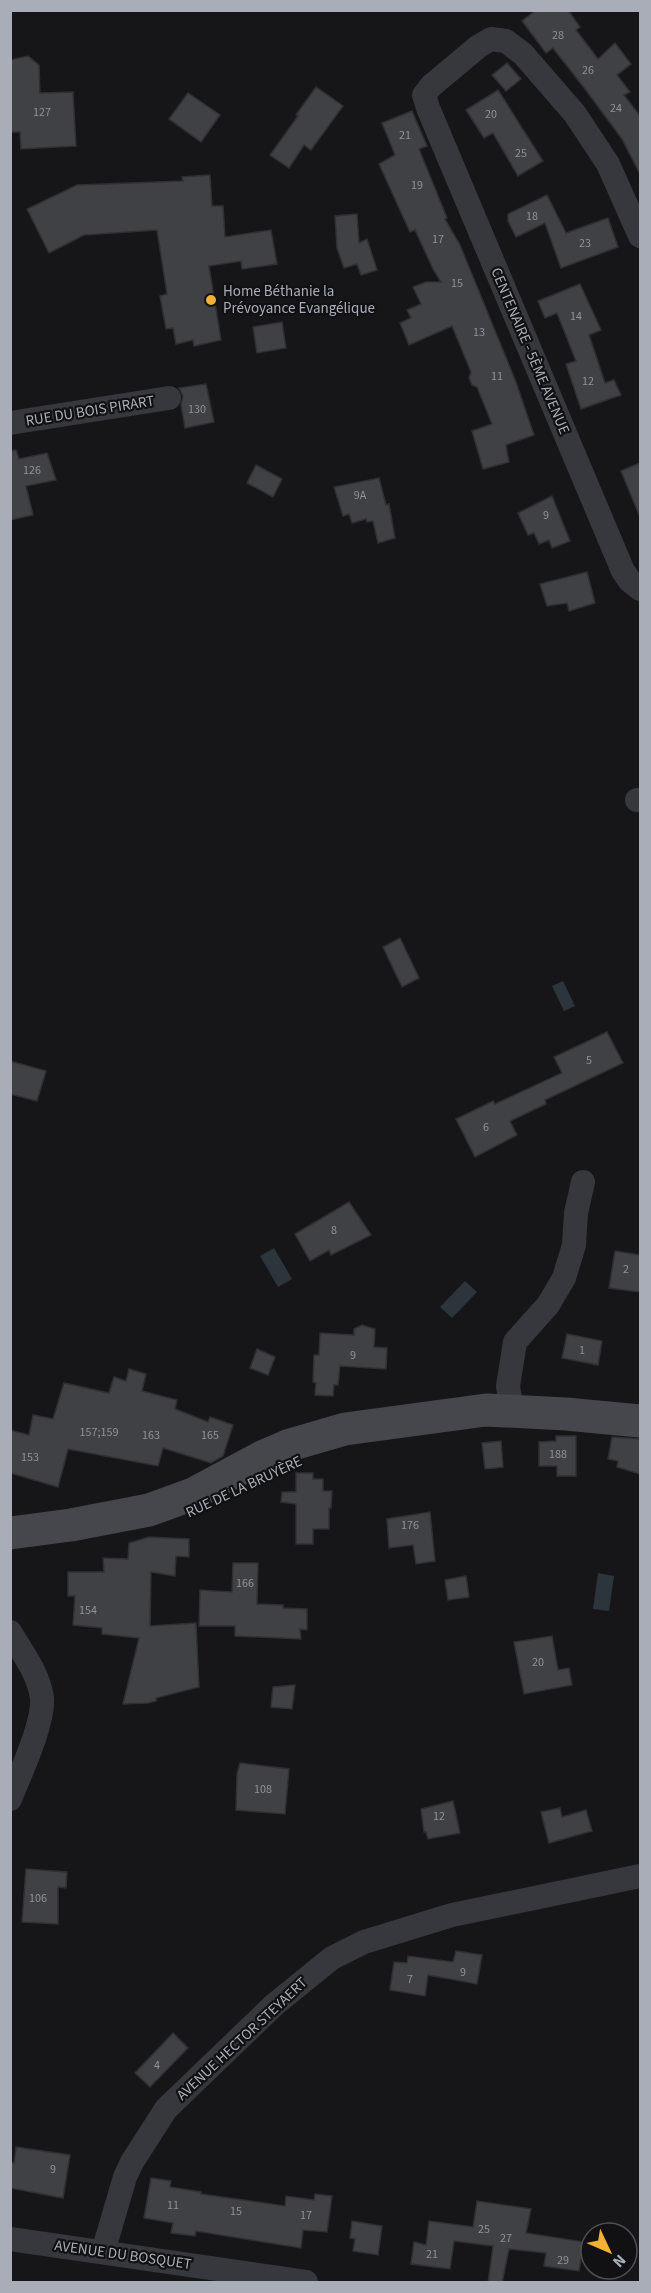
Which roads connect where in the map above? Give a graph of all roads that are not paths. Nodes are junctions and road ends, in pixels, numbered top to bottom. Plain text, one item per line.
1 (640, 236) edge
2 (169, 398) dead end
3 (10, 423) edge
4 (640, 589) edge
5 (583, 1182) dead end
6 (512, 1411) junction
7 (640, 1421) edge
8 (10, 1533) edge
9 (10, 1541) edge
10 (10, 1632) edge
11 (10, 1799) edge
12 (640, 1876) edge
13 (10, 2238) edge
14 (103, 2252) junction
15 (306, 2283) edge

1 - 4 street, CENTENAIRE - 5ÈME AVENUE
2 - 3 street, RUE DU BOIS PIRART
5 - 6 street
6 - 7 main road, RUE DE LA BRUYÈRE
6 - 8 main road, RUE DE LA BRUYÈRE
6 - 9 main road, RUE DE LA BRUYÈRE
10 - 11 street
12 - 14 street, AVENUE HECTOR STEYAERT
13 - 14 street, AVENUE DU BOSQUET
14 - 15 street, AVENUE DU BOSQUET

